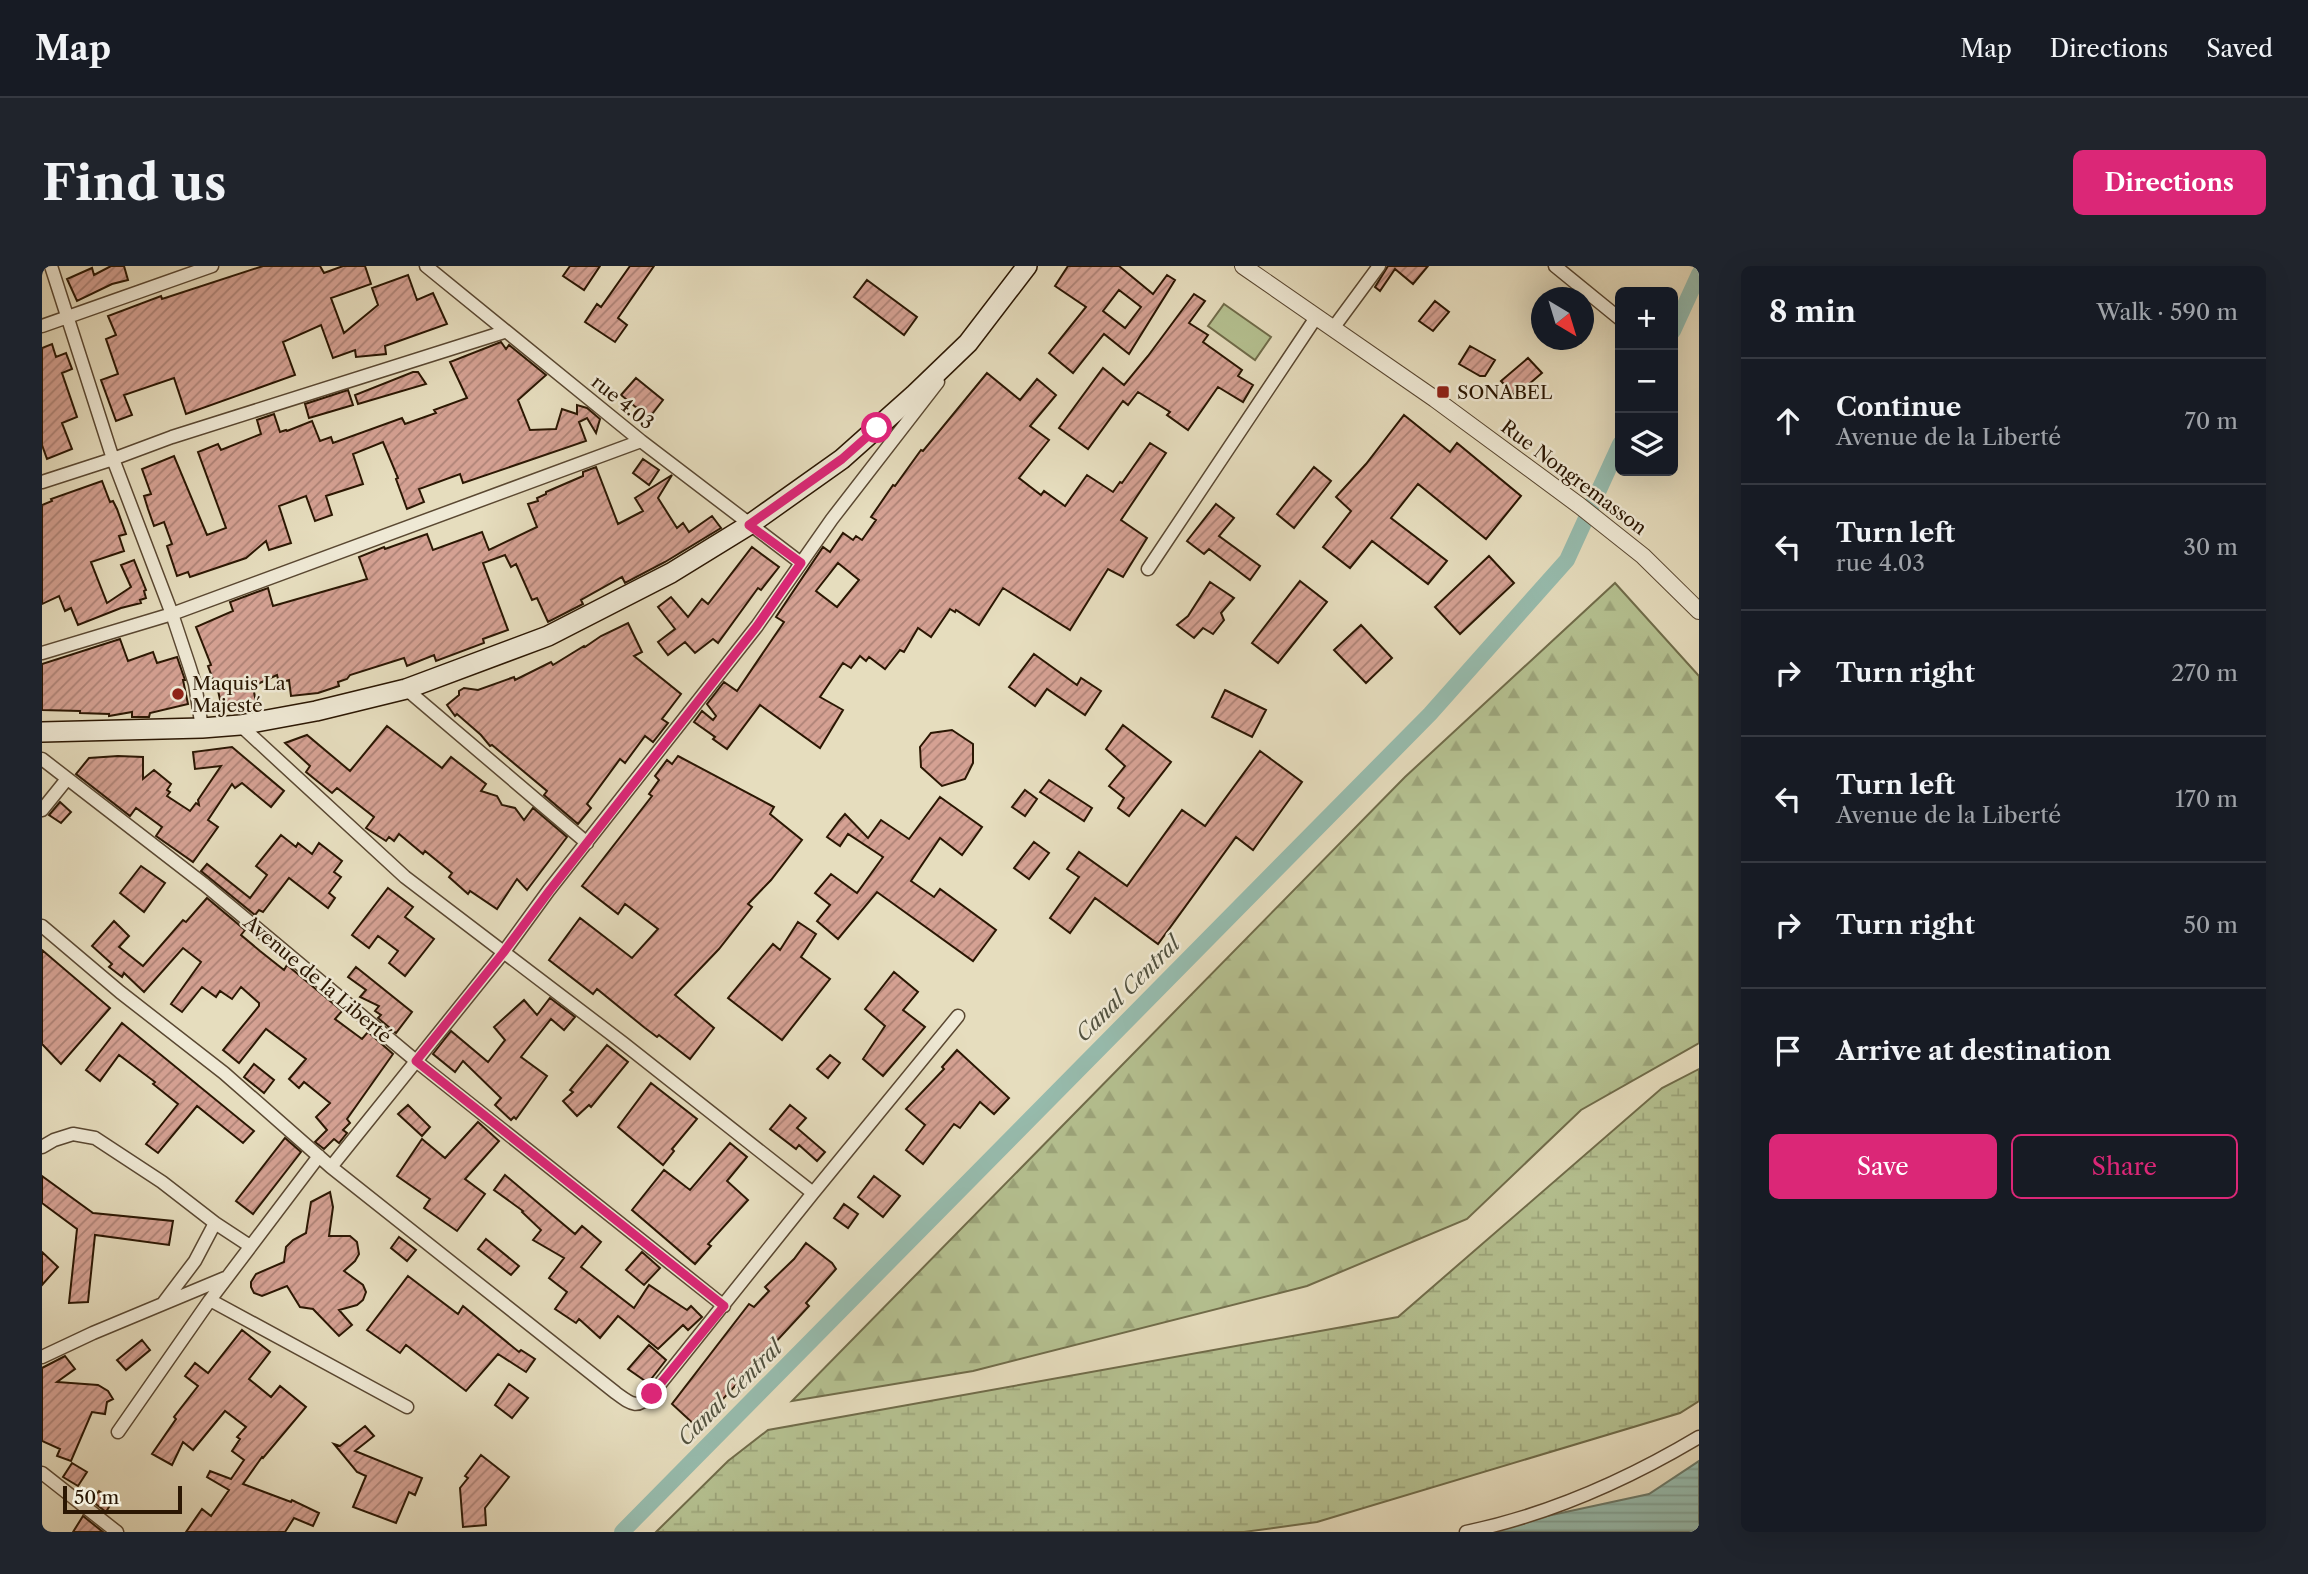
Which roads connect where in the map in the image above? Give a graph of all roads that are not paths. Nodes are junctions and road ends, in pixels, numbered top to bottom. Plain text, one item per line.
1 (51, 266) edge
2 (212, 266) edge
3 (426, 266) edge
4 (1027, 266) edge
5 (1243, 266) edge
6 (1380, 266) edge
7 (1555, 266) edge
8 (1615, 315) edge
9 (1317, 316) junction
10 (67, 318) junction
11 (42, 326) edge
12 (1334, 327) junction
13 (504, 331) junction
14 (968, 343) junction
15 (640, 441) junction
16 (113, 459) junction
17 (42, 482) edge
18 (749, 525) junction
19 (801, 563) junction
20 (1148, 569) dead end
21 (1699, 611) edge
22 (172, 614) junction
23 (42, 653) edge
24 (406, 689) junction
25 (240, 724) junction
26 (202, 728) junction
27 (42, 732) edge
28 (42, 759) edge
29 (67, 779) junction
30 (42, 810) edge
31 (587, 842) junction
32 (42, 926) edge
33 (503, 953) junction
34 (958, 1016) dead end
35 (416, 1061) junction
36 (42, 1147) edge
37 (319, 1156) junction
38 (331, 1167) junction
39 (813, 1193) junction
40 (215, 1223) junction
41 (250, 1245) junction
42 (228, 1277) junction
43 (210, 1300) junction
44 (162, 1304) junction
45 (724, 1306) junction
46 (42, 1357) edge
47 (407, 1407) dead end
48 (118, 1432) dead end
49 (1699, 1437) edge
50 (42, 1473) edge
51 (117, 1532) edge
52 (1466, 1532) edge

1 - 10 street
2 - 10 street
3 - 13 street, rue 4.03
4 - 14 main road
5 - 9 street, Rue Nongremasson
6 - 12 street
7 - 8 street
9 - 12 street, Rue Nongremasson
9 - 20 street
10 - 11 street
10 - 16 street
12 - 21 street, Rue Nongremasson
13 - 15 street, rue 4.03
13 - 16 street
14 - 18 main road
14 - 19 street
15 - 18 street, rue 4.03
15 - 22 street
16 - 17 street
16 - 22 street
18 - 19 street, rue 4.03
18 - 24 main road
19 - 31 street
22 - 23 street
22 - 26 street
24 - 25 main road
24 - 31 street
25 - 26 main road
25 - 33 street
26 - 27 main road
28 - 29 street, Avenue de la Liberté
29 - 30 street
29 - 35 street, Avenue de la Liberté
31 - 33 street
32 - 37 street
33 - 35 street
33 - 39 street
34 - 39 street
35 - 38 street
35 - 45 street, Avenue de la Liberté
36 - 40 street
37 - 38 street
37 - 41 street
38 - 45 street
39 - 45 street
40 - 41 street
40 - 44 street
41 - 42 street
42 - 43 street
42 - 44 street
43 - 47 street
43 - 48 street
44 - 46 street
49 - 52 street
50 - 51 street

